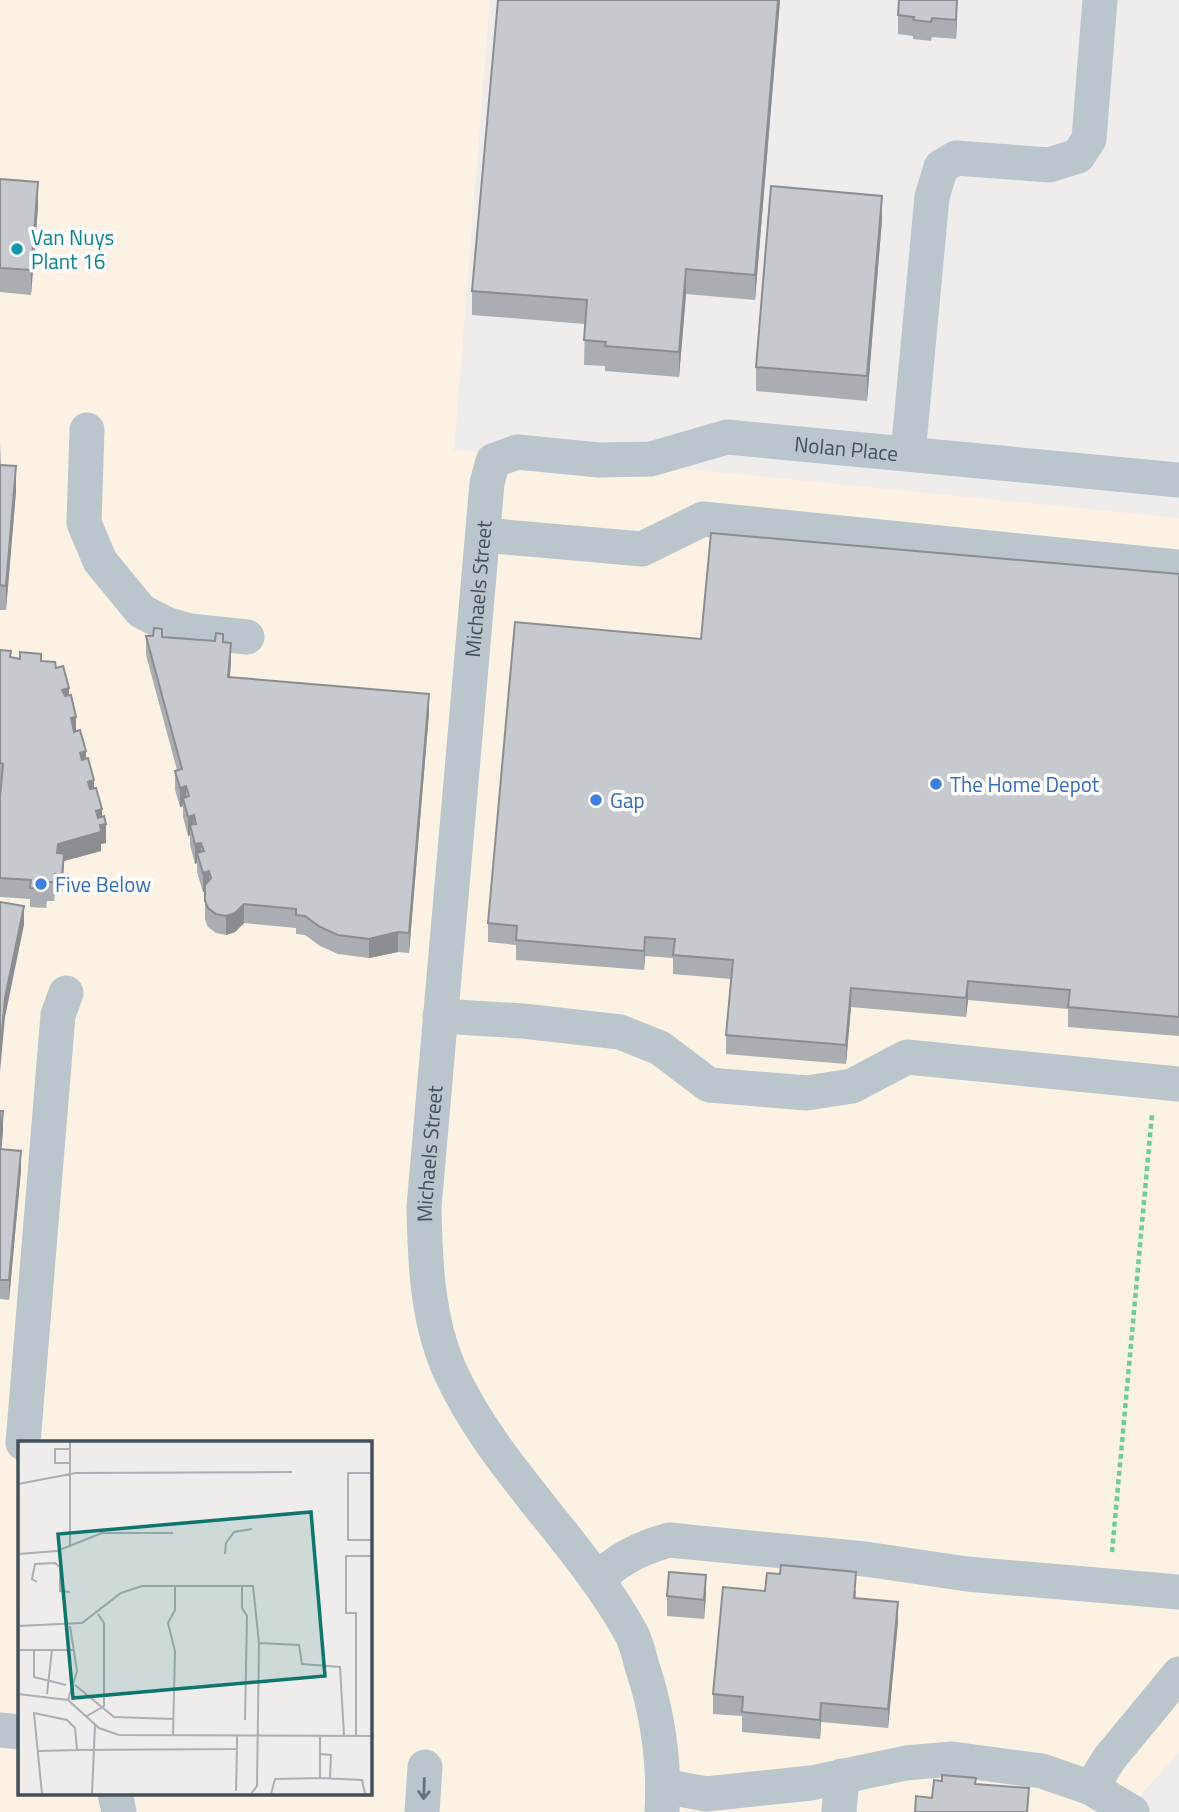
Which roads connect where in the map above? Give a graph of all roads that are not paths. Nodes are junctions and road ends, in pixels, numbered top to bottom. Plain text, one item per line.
1 (1100, 0) edge
2 (88, 430) dead end
3 (517, 452) joint
4 (908, 454) junction
5 (1179, 480) edge
6 (483, 536) junction
7 (1179, 567) edge
8 (247, 637) dead end
9 (66, 993) dead end
10 (440, 1016) junction
11 (1179, 1084) edge
12 (23, 1441) edge
13 (597, 1578) junction
14 (1179, 1592) edge
15 (1179, 1674) edge
16 (0, 1730) edge
17 (18, 1732) edge
18 (425, 1767) dead end
19 (842, 1776) junction
20 (1091, 1788) junction
21 (115, 1794) edge
22 (663, 1799) edge
23 (119, 1812) edge
24 (422, 1812) edge
25 (839, 1812) edge
26 (1132, 1812) edge

1 - 4 street
2 - 8 street
3 - 4 street, Nolan Place
3 - 6 street, Michaels Street
4 - 5 street, Nolan Place
6 - 7 street
6 - 10 street, Michaels Street
9 - 12 street
10 - 11 street
10 - 13 street, Michaels Street
13 - 14 street
13 - 22 street, Michaels Street
15 - 20 street
16 - 17 street
18 -> 24 street
19 - 20 street
19 - 22 street
19 - 25 street
20 - 26 street
21 - 23 street

